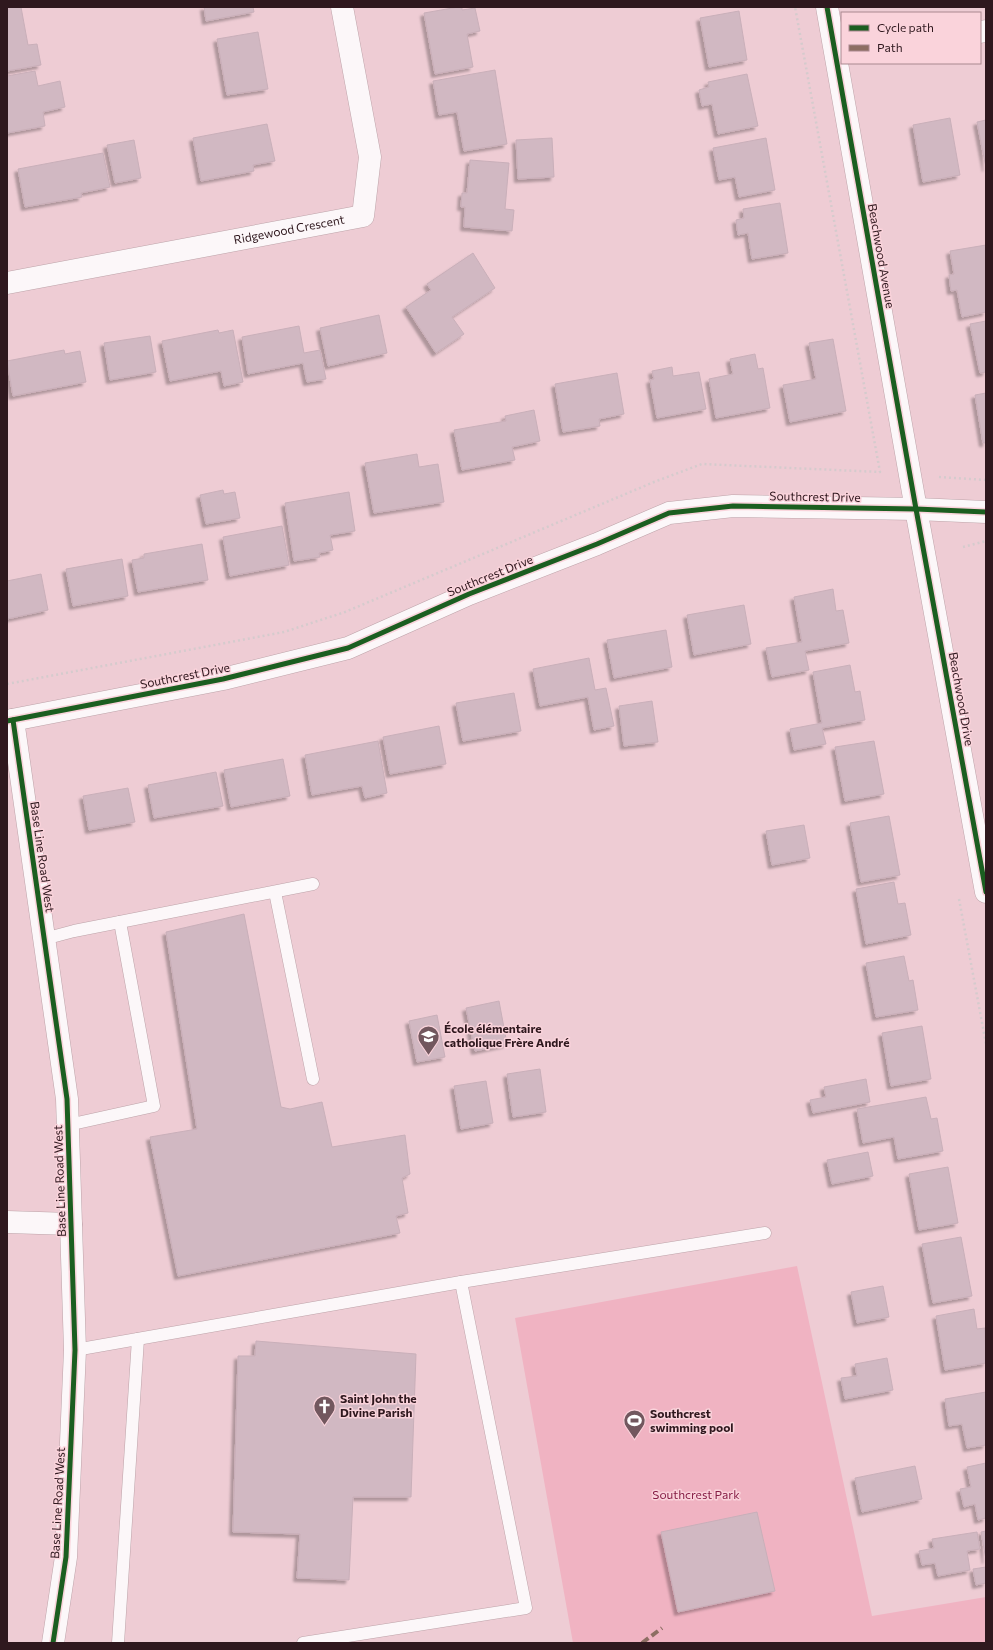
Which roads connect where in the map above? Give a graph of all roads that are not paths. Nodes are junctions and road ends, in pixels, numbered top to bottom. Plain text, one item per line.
1 (342, 7) edge
2 (827, 7) edge
3 (839, 58) edge
4 (7, 283) edge
5 (916, 508) junction
6 (986, 512) edge
7 (10, 721) edge
8 (312, 884) dead end
9 (275, 892) junction
10 (986, 892) edge
11 (120, 922) junction
12 (44, 939) junction
13 (313, 1079) dead end
14 (68, 1125) junction
15 (7, 1222) edge
16 (71, 1224) junction
17 (765, 1233) dead end
18 (461, 1282) junction
19 (138, 1339) junction
20 (75, 1350) junction
21 (53, 1643) edge
22 (118, 1643) edge
23 (303, 1643) edge

1 - 4 street, Ridgewood Crescent
2 - 3 street, Beachwood Avenue
3 - 5 street, Beachwood Avenue
5 - 6 street, Southcrest Drive
5 - 7 street, Southcrest Drive
5 - 10 street, Beachwood Drive
7 - 12 street, Base Line Road West
8 - 9 lane
9 - 11 lane
9 - 13 lane
11 - 12 lane
11 - 14 lane
12 - 14 street, Base Line Road West
14 - 16 street, Base Line Road West
15 - 16 street
16 - 20 street, Base Line Road West
17 - 18 lane
18 - 19 lane
18 - 23 lane
19 - 20 lane
19 - 22 lane
20 - 21 street, Base Line Road West

